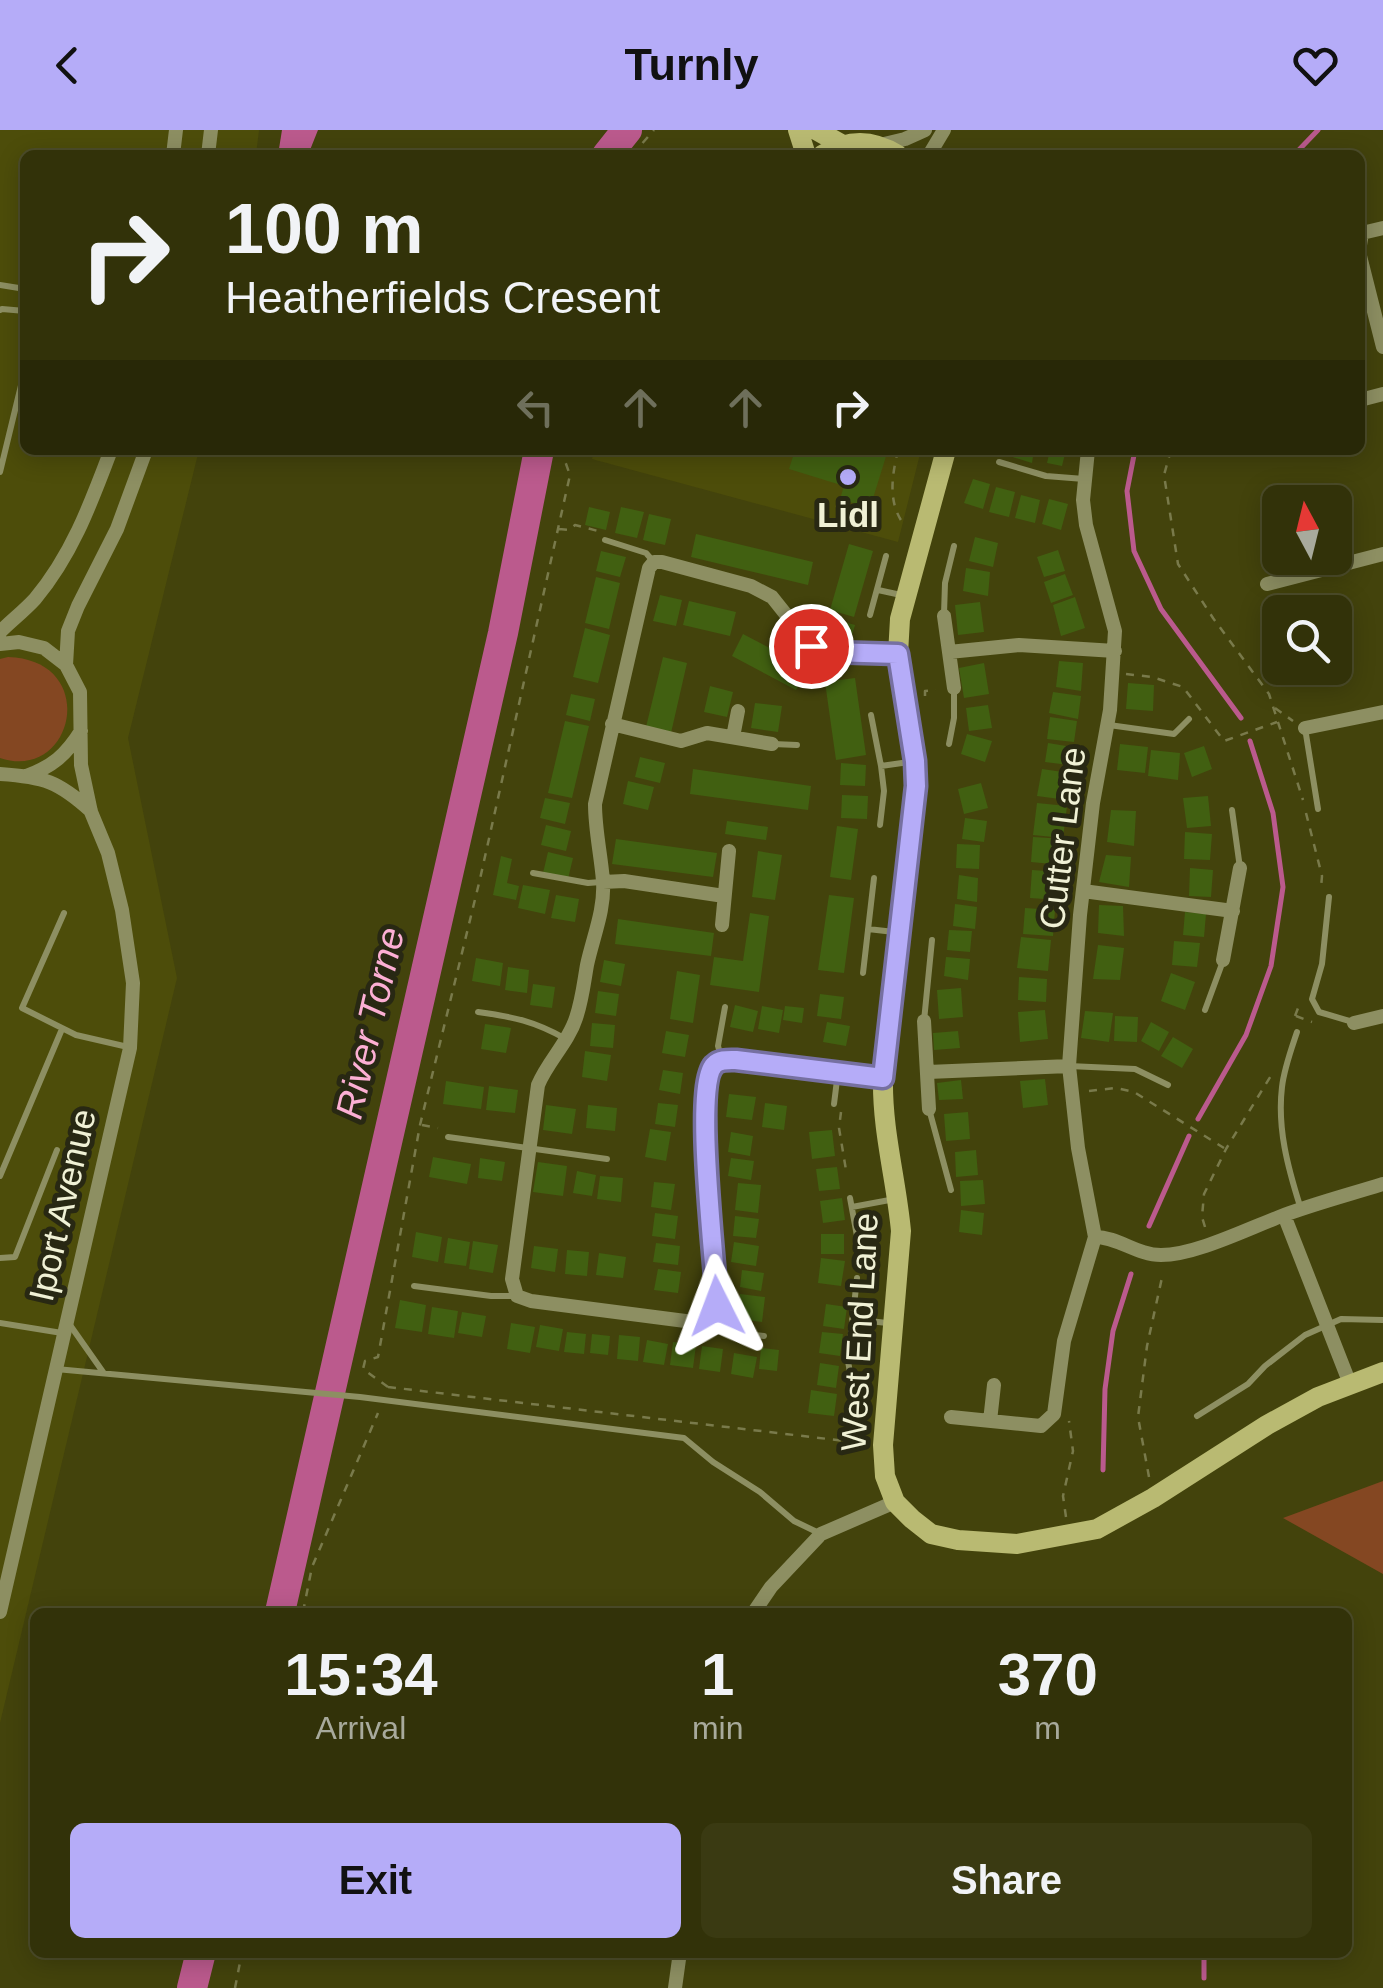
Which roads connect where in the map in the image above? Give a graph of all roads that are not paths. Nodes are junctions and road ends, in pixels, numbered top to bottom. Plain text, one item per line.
1 (816, 130) edge
2 (925, 130) edge
3 (841, 144) junction
4 (831, 150) edge
5 (889, 150) edge
6 (1365, 276) edge
7 (1383, 347) edge
8 (20, 390) edge
9 (109, 455) edge
10 (144, 455) edge
11 (945, 455) edge
12 (1087, 455) edge
13 (999, 462) dead end
14 (0, 472) edge
15 (1084, 479) junction
16 (605, 540) dead end
17 (954, 546) dead end
18 (1383, 554) edge
19 (886, 556) dead end
20 (654, 562) junction
21 (1267, 584) dead end
22 (878, 590) junction
23 (905, 596) junction
24 (870, 614) dead end
25 (944, 616) joint
26 (0, 632) edge
27 (0, 644) edge
28 (1114, 651) junction
29 (949, 652) junction
30 (898, 654) junction
31 (66, 665) junction
32 (954, 688) joint
33 (738, 711) dead end
34 (1383, 712) edge
35 (871, 715) dead end
36 (1188, 719) dead end
37 (612, 724) junction
38 (1107, 725) junction
39 (1305, 728) joint
40 (81, 730) junction
41 (733, 738) junction
42 (772, 744) joint
43 (949, 744) dead end
44 (797, 745) dead end
45 (915, 761) junction
46 (881, 766) junction
47 (0, 774) edge
48 (24, 776) junction
49 (1318, 809) dead end
50 (1232, 810) dead end
51 (92, 812) junction
52 (880, 825) dead end
53 (730, 851) dead end
54 (1240, 868) joint
55 (533, 873) dead end
56 (874, 878) dead end
57 (603, 882) junction
58 (1083, 891) junction
59 (724, 896) junction
60 (1325, 896) road end
61 (1233, 911) junction
62 (64, 914) dead end
63 (722, 924) dead end
64 (868, 929) junction
65 (900, 933) junction
66 (932, 940) dead end
67 (1223, 960) joint
68 (862, 973) dead end
69 (725, 1007) dead end
70 (1205, 1010) dead end
71 (478, 1012) dead end
72 (1383, 1016) edge
73 (924, 1021) joint
74 (1354, 1022) joint
75 (62, 1029) junction
76 (1297, 1032) dead end
77 (566, 1039) junction
78 (130, 1048) junction
79 (722, 1060) junction
80 (1069, 1066) junction
81 (838, 1072) junction
82 (928, 1072) junction
83 (883, 1078) junction
84 (1168, 1086) dead end
85 (838, 1105) road end
86 (930, 1110) joint
87 (448, 1137) dead end
88 (57, 1150) dead end
89 (530, 1150) junction
90 (608, 1159) dead end
91 (0, 1176) edge
92 (1383, 1184) edge
93 (951, 1190) dead end
94 (898, 1198) junction
95 (1302, 1210) junction
96 (1284, 1215) junction
97 (1095, 1237) junction
98 (859, 1248) dead end
99 (0, 1258) edge
100 (857, 1278) dead end
101 (414, 1286) dead end
102 (517, 1296) junction
103 (710, 1317) junction
104 (852, 1319) junction
105 (1383, 1320) edge
106 (0, 1323) edge
107 (894, 1324) junction
108 (1326, 1324) junction
109 (65, 1327) junction
110 (764, 1336) dead end
111 (55, 1369) junction
112 (1383, 1372) edge
113 (104, 1373) junction
114 (1350, 1384) junction
115 (994, 1385) dead end
116 (851, 1406) dead end
117 (1197, 1416) dead end
118 (951, 1417) dead end
119 (990, 1421) junction
120 (895, 1502) junction
121 (821, 1534) junction
122 (757, 1608) edge
123 (0, 1612) edge
124 (679, 1958) edge
125 (675, 1988) edge

1 - 3 street
2 - 5 street
3 - 4 street
3 - 5 street
6 - 7 street
8 - 14 lane
9 - 26 street
10 - 31 street, Iport Avenue
11 - 23 street, West End Lane
12 - 15 street, Cutter Lane
13 - 15 lane
15 - 28 street, Cutter Lane
16 - 20 lane
17 - 25 lane
18 - 21 street
19 - 22 lane
20 - 30 street
20 - 37 street
22 - 23 lane
22 - 24 lane
23 - 30 street, West End Lane
25 - 29 street
27 - 31 street
28 - 29 street
28 - 38 street, Cutter Lane
29 - 32 street
30 - 45 street, West End Lane
31 - 40 street, Iport Avenue
32 - 43 lane
33 - 41 street
34 - 39 street
35 - 46 lane
36 - 38 lane
37 - 41 street
37 - 57 street
38 - 58 street, Cutter Lane
39 - 49 lane
40 - 48 street
40 - 51 street, Iport Avenue
41 - 42 street
42 - 44 lane
45 - 46 lane
45 - 65 street, West End Lane
46 - 52 lane
47 - 48 street
48 - 51 street
50 - 54 lane
51 - 78 street, Iport Avenue
53 - 59 street
54 - 61 street
55 - 57 lane
56 - 64 lane
57 - 59 street
57 - 77 street
58 - 61 street
58 - 80 street, Cutter Lane
59 - 63 street
60 - 74 lane
61 - 67 street
62 - 75 lane
64 - 65 lane
64 - 68 lane
65 - 83 street, West End Lane
66 - 73 lane
67 - 70 lane
69 - 79 lane
71 - 77 lane
72 - 74 street
73 - 82 street
75 - 78 lane
75 - 91 lane
76 - 95 lane
77 - 89 street
78 - 109 street, Iport Avenue
79 - 81 street
79 - 103 street
80 - 82 street
80 - 84 lane
80 - 97 street, Cutter Lane
81 - 83 street
81 - 85 lane
82 - 86 street
83 - 94 street, West End Lane
86 - 93 lane
87 - 89 lane
88 - 99 lane
89 - 90 lane
89 - 102 street
92 - 95 street
94 - 98 lane
94 - 107 street, West End Lane
95 - 96 street
96 - 97 street
96 - 108 street
97 - 119 street
100 - 104 lane
101 - 102 lane
102 - 103 street
103 - 110 lane
104 - 107 lane
104 - 116 lane
105 - 108 lane
106 - 109 lane
107 - 120 street, West End Lane
108 - 114 street
108 - 117 lane
109 - 111 street, Iport Avenue
109 - 113 lane
111 - 113 lane
111 - 123 street, Iport Avenue
112 - 114 street
113 - 121 lane
114 - 120 street
115 - 119 street
118 - 119 street
120 - 121 street
121 - 122 street
124 - 125 street

